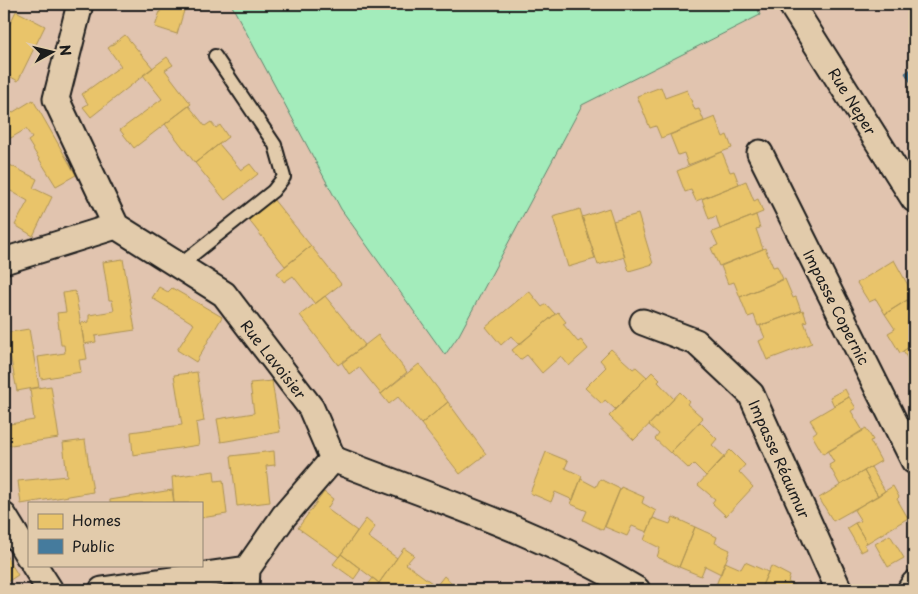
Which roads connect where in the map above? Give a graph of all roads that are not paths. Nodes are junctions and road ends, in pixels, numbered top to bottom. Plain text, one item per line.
1 (80, 4) edge
2 (791, 4) edge
3 (215, 56) dead end
4 (760, 153) dead end
5 (914, 199) edge
6 (116, 226) junction
7 (4, 261) edge
8 (180, 265) junction
9 (643, 322) dead end
10 (333, 459) junction
11 (914, 460) edge
12 (4, 516) edge
13 (28, 555) edge
14 (35, 566) edge
15 (247, 580) edge
16 (914, 584) edge
17 (50, 590) edge
18 (102, 590) edge
19 (636, 590) edge
20 (839, 590) edge
21 (910, 590) edge

1 - 6 street
2 - 5 street, Rue Neper
3 - 8 lane
4 - 11 street, Impasse Copernic
6 - 7 street
6 - 8 street, Rue Lavoisier
8 - 10 street, Rue Lavoisier
9 - 20 street, Impasse Réaumur
10 - 15 street
10 - 19 street
12 - 13 street
14 - 17 street
15 - 18 street
16 - 21 street

